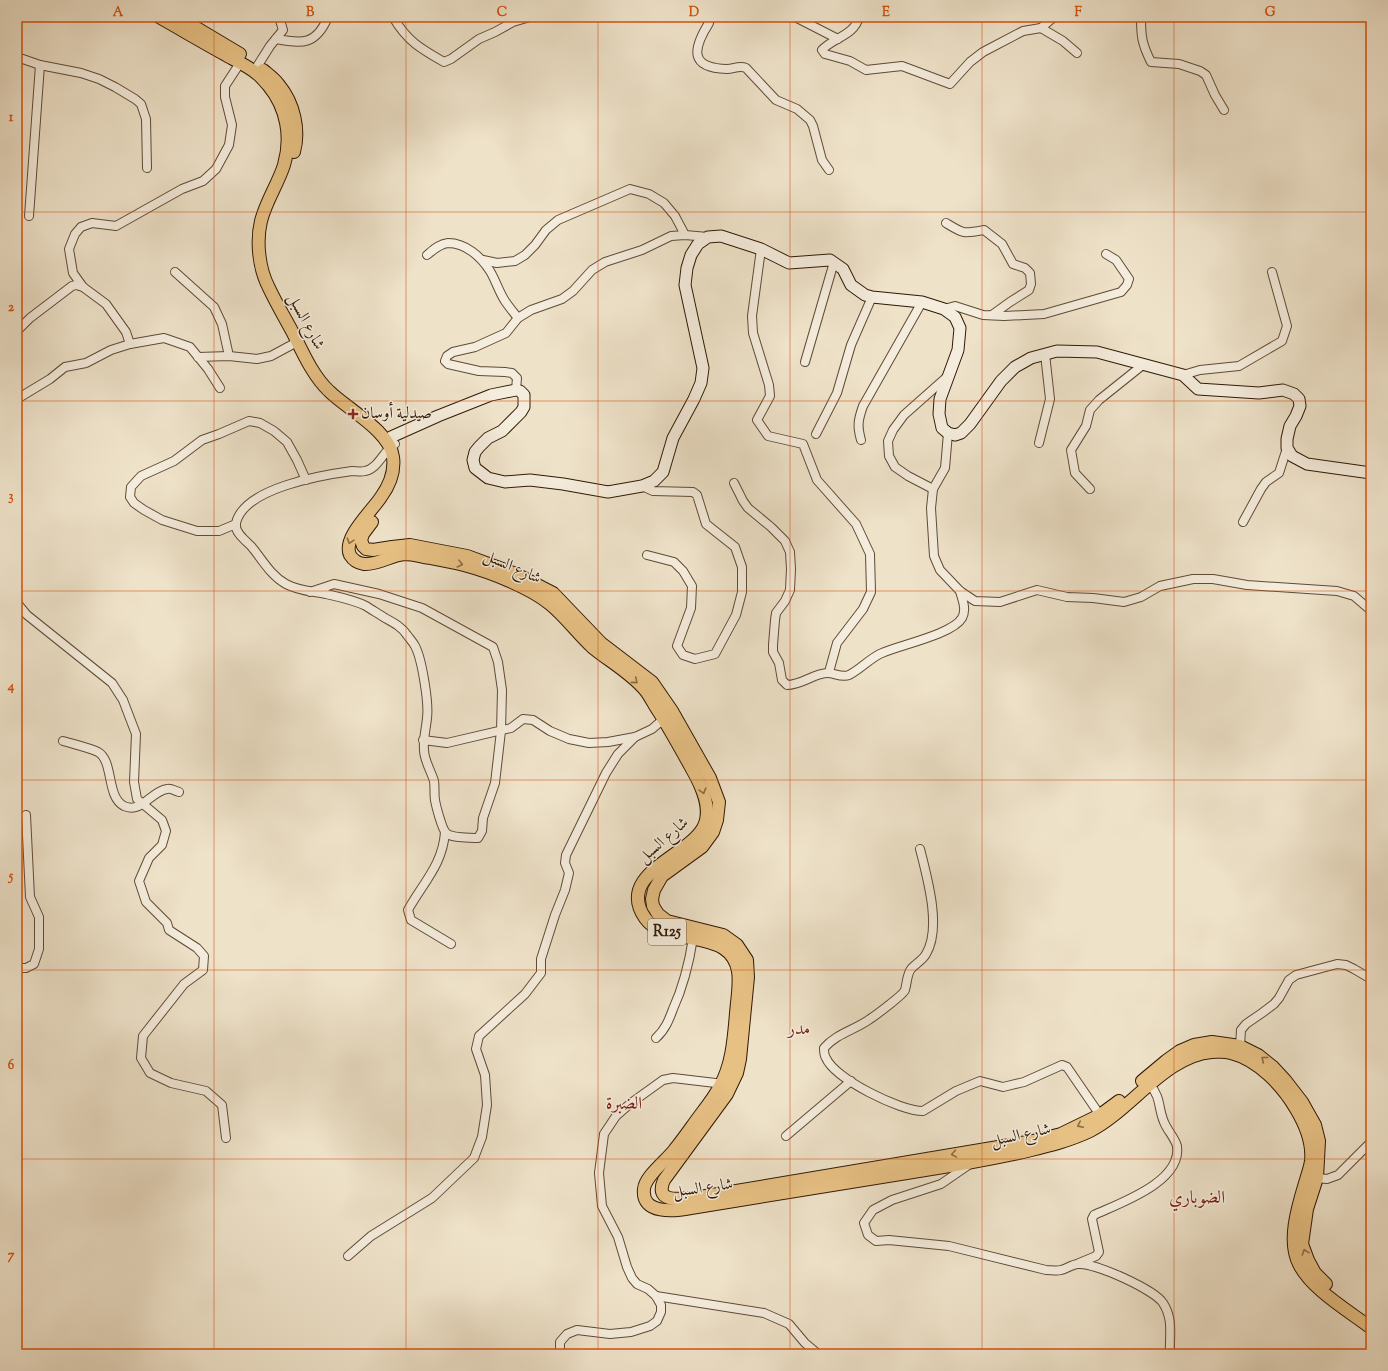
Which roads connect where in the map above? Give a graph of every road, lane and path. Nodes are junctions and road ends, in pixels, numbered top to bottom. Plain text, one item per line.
1 (159, 17) edge
2 (178, 17) edge
3 (279, 17) edge
4 (328, 17) edge
5 (393, 17) edge
6 (530, 17) edge
7 (705, 17) edge
8 (795, 17) edge
9 (860, 17) edge
10 (1054, 17) edge
11 (1141, 17) edge
12 (1041, 28) junction
13 (276, 39) junction
14 (838, 39) junction
15 (1077, 53) dead end
16 (17, 58) edge
17 (240, 63) junction
18 (40, 65) junction
19 (258, 65) junction
20 (1224, 110) dead end
21 (147, 168) dead end
22 (829, 170) dead end
23 (28, 216) dead end
24 (946, 223) dead end
25 (685, 235) junction
26 (708, 237) junction
27 (761, 249) junction
28 (1106, 254) dead end
29 (426, 255) dead end
30 (483, 260) junction
31 (834, 262) junction
32 (175, 272) dead end
33 (1272, 272) dead end
34 (83, 287) junction
35 (872, 297) junction
36 (922, 302) junction
37 (944, 309) junction
38 (992, 315) junction
39 (518, 318) junction
40 (17, 330) edge
41 (297, 342) junction
42 (130, 344) junction
43 (1045, 354) junction
44 (228, 356) junction
45 (198, 357) junction
46 (805, 362) dead end
47 (1144, 364) junction
48 (1183, 375) junction
49 (949, 376) junction
50 (220, 388) dead end
51 (516, 390) junction
52 (17, 399) edge
53 (948, 433) junction
54 (816, 434) dead end
55 (861, 440) dead end
56 (393, 443) junction
57 (1039, 443) dead end
58 (1287, 448) junction
59 (1371, 473) edge
60 (306, 480) junction
61 (734, 483) dead end
62 (642, 486) junction
63 (933, 489) junction
64 (1090, 489) dead end
65 (1244, 522) dead end
66 (236, 524) junction
67 (647, 555) dead end
68 (960, 591) junction
69 (310, 592) junction
70 (17, 603) edge
71 (1368, 608) dead end
72 (829, 672) junction
73 (668, 715) junction
74 (501, 731) junction
75 (635, 737) junction
76 (423, 740) junction
77 (63, 741) dead end
78 (179, 792) dead end
79 (142, 804) junction
80 (26, 816) dead end
81 (445, 832) junction
82 (920, 850) dead end
83 (693, 938) junction
84 (451, 944) dead end
85 (17, 968) edge
86 (1371, 979) edge
87 (656, 1038) dead end
88 (1240, 1046) junction
89 (851, 1081) junction
90 (726, 1085) junction
91 (1150, 1085) junction
92 (1102, 1119) junction
93 (786, 1136) dead end
94 (226, 1138) dead end
95 (1371, 1142) edge
96 (972, 1163) junction
97 (1317, 1178) junction
98 (348, 1256) dead end
99 (1078, 1264) junction
100 (656, 1296) junction
101 (1371, 1318) edge
102 (1371, 1328) edge
103 (560, 1354) edge
104 (818, 1354) edge
105 (1170, 1354) edge

1 - 17 main road, شارع السبل
2 - 19 main road, شارع السبل
3 - 13 street
4 - 13 street
5 - 6 street
7 - 22 street
8 - 14 street
9 - 14 street
10 - 12 street
11 - 20 street
12 - 14 street
12 - 15 street
13 - 19 street
16 - 18 street
17 - 34 street
17 - 41 main road, شارع السبل
18 - 21 street
18 - 23 street
19 - 56 main road, شارع السبل
24 - 38 street
25 - 26 street
25 - 30 street
25 - 39 street
26 - 27 street
26 - 62 street
27 - 31 street
27 - 72 street
28 - 38 street
29 - 30 street
30 - 39 street
31 - 35 street
31 - 46 street
32 - 44 street
33 - 48 street
34 - 40 street
34 - 42 street
35 - 36 street
35 - 54 street
36 - 37 street
36 - 55 street
37 - 38 street
37 - 49 street
39 - 51 street
41 - 44 street
41 - 56 main road, شارع السبل
42 - 45 street
42 - 52 street
43 - 47 street
43 - 53 street
43 - 57 street
44 - 45 street
45 - 50 street
47 - 48 street
47 - 64 street
48 - 58 street
49 - 53 street
49 - 63 street
51 - 56 street
51 - 62 street
53 - 63 street
56 - 60 street
56 - 73 main road, شارع السبل / R125
58 - 59 street
58 - 65 street
60 - 66 street
60 - 66 street
61 - 72 street
62 - 67 street
63 - 68 street
66 - 69 street
68 - 71 street
68 - 72 street
69 - 74 street
69 - 76 street
70 - 79 street
73 - 75 street
73 -> 83 main road, شارع السبل / R125
73 - 90 main road, شارع السبل / R125
74 - 75 street
74 - 76 street
74 - 81 street
75 - 98 street
76 - 81 street
77 - 79 street
78 - 79 street
79 - 94 street
80 - 85 street
81 - 84 street
82 - 89 street
83 - 87 street
83 - 90 main road, شارع السبل / R125
86 - 88 street
88 - 92 main road, شارع السبل / R125
97 -> 88 main road, شارع السبل / R125
89 - 92 street
89 - 93 street
92 -> 90 main road, شارع السبل / R125
90 - 96 main road, شارع السبل / R125
90 - 100 street
91 - 92 main road, شارع السبل / R125
91 - 99 street
91 - 102 main road, شارع السبل / R125
92 - 96 main road, شارع السبل / R125
95 - 97 street
96 - 99 street
101 -> 97 main road, شارع السبل / R125
99 - 105 street
100 - 103 street
100 - 104 street

